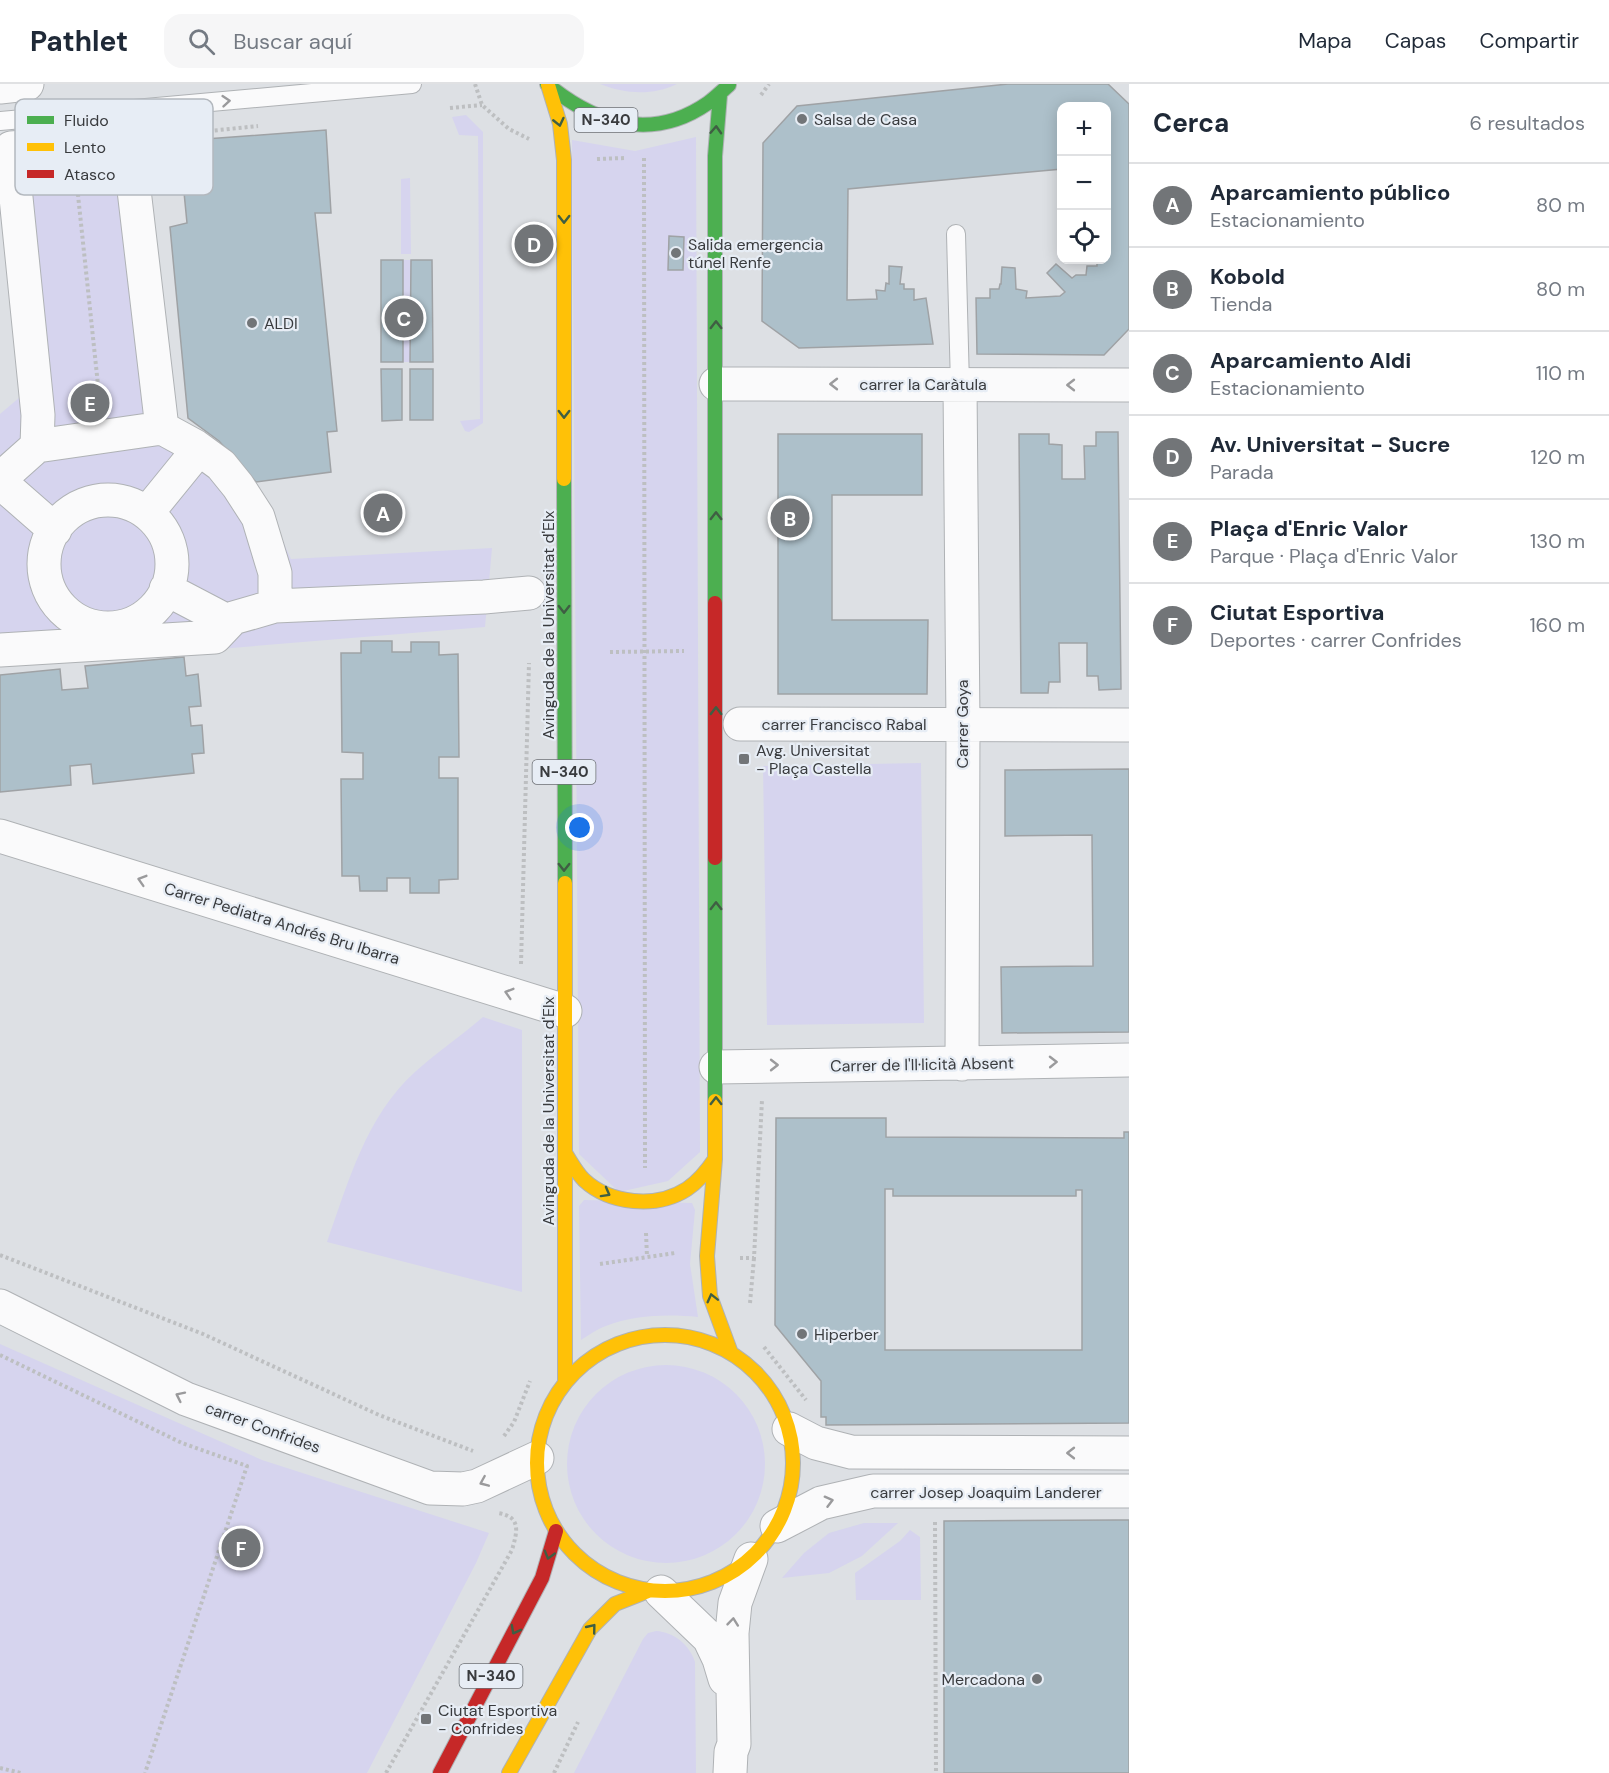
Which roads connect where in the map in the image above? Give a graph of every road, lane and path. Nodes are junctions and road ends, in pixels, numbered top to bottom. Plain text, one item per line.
1 (27, 84) edge
2 (412, 84) edge
3 (475, 84) edge
4 (730, 84) edge
5 (547, 85) edge
6 (0, 87) edge
7 (720, 95) junction
8 (213, 102) edge
9 (482, 105) junction
10 (450, 108) dead end
11 (15, 120) edge
12 (0, 121) edge
13 (533, 145) dead end
14 (15, 148) edge
15 (644, 158) dead end
16 (15, 188) edge
17 (16, 195) edge
18 (78, 195) edge
19 (135, 195) edge
20 (956, 234) dead end
21 (716, 384) junction
22 (960, 385) junction
23 (1129, 385) edge
24 (162, 428) junction
25 (103, 436) junction
26 (37, 446) junction
27 (199, 449) junction
28 (0, 480) edge
29 (147, 513) junction
30 (55, 530) junction
31 (166, 589) junction
32 (529, 593) dead end
33 (275, 606) junction
34 (64, 609) junction
35 (229, 622) junction
36 (14, 649) edge
37 (691, 651) dead end
38 (529, 652) dead end
39 (610, 652) dead end
40 (643, 652) junction
41 (740, 724) dead end
42 (963, 725) junction
43 (1129, 725) edge
44 (0, 836) edge
45 (520, 974) dead end
46 (565, 1011) junction
47 (1129, 1060) edge
48 (962, 1064) junction
49 (716, 1067) junction
50 (762, 1095) dead end
51 (565, 1154) junction
52 (716, 1159) junction
53 (645, 1174) dead end
54 (646, 1229) dead end
55 (676, 1253) dead end
56 (0, 1255) edge
57 (647, 1257) junction
58 (732, 1257) dead end
59 (754, 1258) junction
60 (600, 1264) dead end
61 (0, 1306) edge
62 (749, 1307) dead end
63 (762, 1345) dead end
64 (731, 1353) junction
65 (0, 1355) edge
66 (531, 1372) dead end
67 (565, 1383) junction
68 (800, 1420) junction
69 (503, 1438) dead end
70 (482, 1452) dead end
71 (1129, 1453) edge
72 (537, 1458) junction
73 (1129, 1491) edge
74 (935, 1511) dead end
75 (495, 1512) dead end
76 (777, 1526) junction
77 (556, 1531) junction
78 (751, 1559) junction
79 (655, 1591) junction
80 (582, 1715) dead end
81 (732, 1758) edge
82 (0, 1768) edge
83 (21, 1773) edge
84 (145, 1773) edge
85 (386, 1773) edge
86 (440, 1773) edge
87 (509, 1773) edge
88 (554, 1773) edge
89 (936, 1773) edge

1 - 6 street
8 -> 2 lane
3 - 9 path
4 - 7 highway, N-340
5 - 7 highway, N-340
5 -> 46 highway, Avinguda de la Universitat d'Elx / N-340
21 -> 7 highway
9 - 10 path
9 - 13 path
12 -> 11 lane
14 - 16 street
15 - 40 path
17 - 26 street
18 - 25 path
19 - 24 street
20 - 22 lane
22 -> 21 street, carrer la Caràtula
49 -> 21 highway
23 -> 22 street, carrer la Caràtula
22 - 42 street, Carrer Goya
24 - 25 street
24 - 27 street
25 - 26 street
26 - 28 street
27 - 29 street
27 - 33 street
28 - 30 street
29 - 30 street
29 - 31 street
30 - 34 street
31 - 34 street
31 - 35 street
32 - 33 street
33 - 35 street
34 - 36 street
35 - 36 street
37 - 40 path
38 - 45 path
39 - 40 path
40 - 53 path
41 - 42 street, carrer Francisco Rabal
42 - 43 street, carrer Francisco Rabal
42 - 48 street, Carrer Goya
46 -> 44 street, Carrer Pediatra Andrés Bru Ibarra
46 - 51 highway, Avinguda de la Universitat d'Elx / N-340
48 -> 47 street, Carrer de l'Il·licità Absent
49 -> 48 street, Carrer de l'Il·licità Absent
52 -> 49 highway
50 - 59 path
51 -> 52 highway
51 - 67 highway, Avinguda de la Universitat d'Elx / N-340
64 -> 52 highway
54 - 57 path
55 - 57 path
56 - 70 path
57 - 60 path
58 - 59 path
59 - 62 path
72 -> 61 street, carrer Confrides
63 - 68 path
64 - 67 highway
64 - 68 highway
65 - 84 path
66 - 69 path
67 - 72 highway
71 -> 68 street
68 - 76 highway
72 - 77 highway
76 -> 73 street, carrer Josep Joaquim Landerer
74 - 89 path
75 - 85 path
76 - 78 highway
77 - 79 highway
77 -> 86 highway, N-340
78 - 79 highway
81 -> 78 street
79 - 81 street
87 -> 79 highway
80 - 88 path
82 - 83 path

